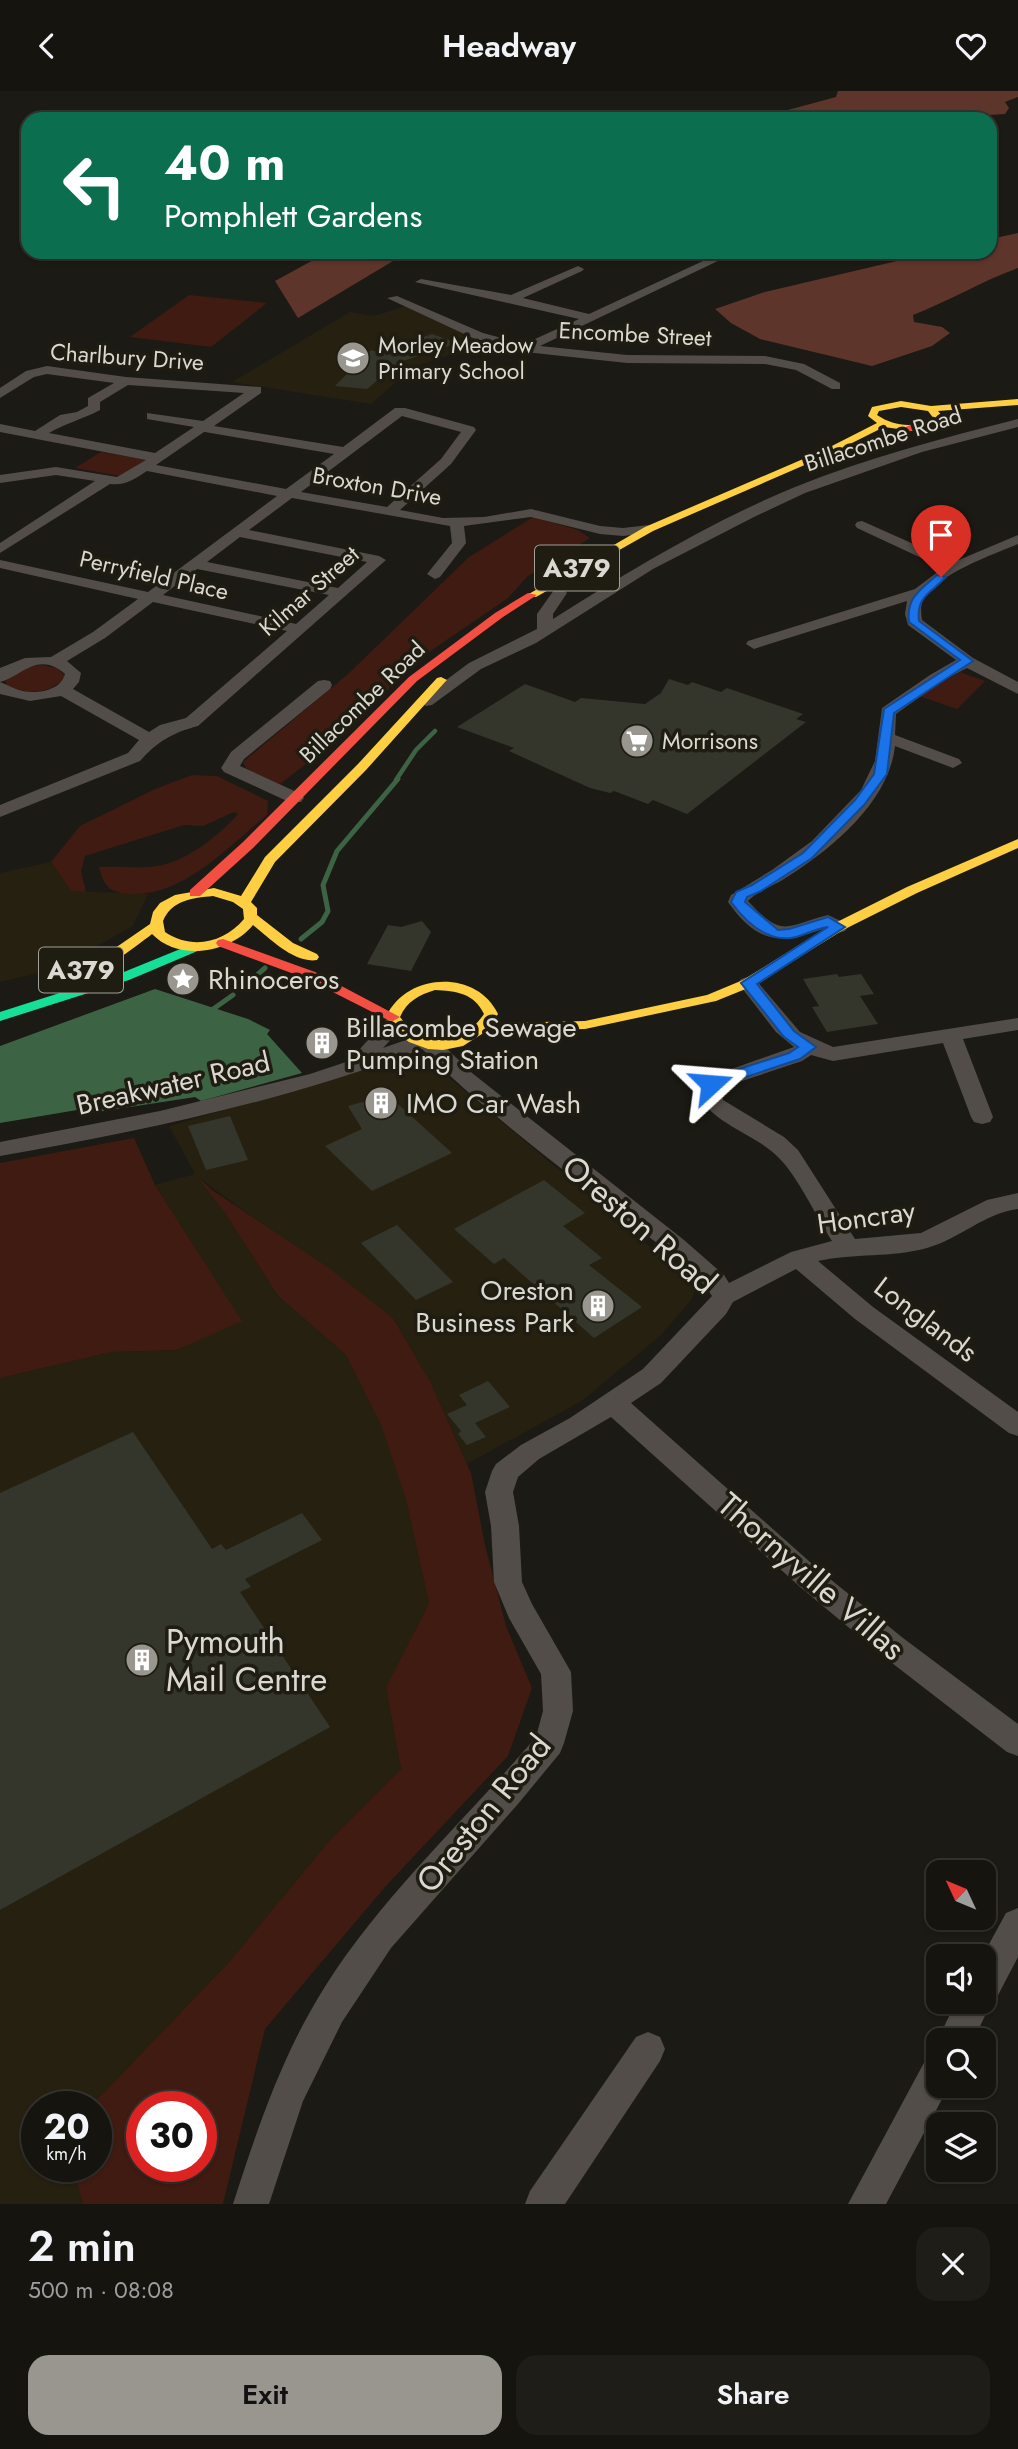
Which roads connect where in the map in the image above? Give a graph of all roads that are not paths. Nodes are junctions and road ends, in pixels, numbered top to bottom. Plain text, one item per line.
1 (714, 259) edge
2 (578, 269) dead end
3 (467, 275) dead end
4 (421, 282) dead end
5 (447, 286) junction
6 (393, 298) dead end
7 (512, 299) junction
8 (588, 319) junction
9 (525, 348) junction
10 (126, 381) junction
11 (836, 386) dead end
12 (0, 394) edge
13 (1018, 407) edge
14 (935, 413) junction
15 (152, 416) dead end
16 (1018, 423) edge
17 (882, 424) junction
18 (207, 427) junction
19 (0, 428) edge
20 (910, 428) junction
21 (37, 435) junction
22 (343, 451) junction
23 (158, 459) junction
24 (145, 467) junction
25 (811, 472) junction
26 (0, 479) edge
27 (107, 480) junction
28 (290, 491) junction
29 (391, 511) junction
30 (457, 523) junction
31 (862, 525) dead end
32 (649, 529) junction
33 (600, 530) junction
34 (236, 531) junction
35 (1018, 539) edge
36 (0, 549) edge
37 (607, 551) junction
38 (0, 563) edge
39 (194, 564) junction
40 (434, 568) dead end
41 (956, 568) junction
42 (341, 593) junction
43 (559, 593) junction
44 (919, 594) junction
45 (149, 598) junction
46 (298, 629) junction
47 (545, 631) junction
48 (754, 643) dead end
49 (967, 661) junction
50 (54, 662) junction
51 (324, 685) dead end
52 (1, 686) edge
53 (1018, 689) edge
54 (60, 690) junction
55 (415, 709) junction
56 (886, 737) junction
57 (150, 739) junction
58 (918, 750) junction
59 (953, 763) dead end
60 (881, 774) junction
61 (295, 798) junction
62 (0, 812) edge
63 (1018, 843) edge
64 (195, 893) junction
65 (244, 902) junction
66 (252, 917) junction
67 (154, 927) junction
68 (838, 927) junction
69 (223, 943) junction
70 (195, 947) junction
71 (327, 964) dead end
72 (52, 982) dead end
73 (748, 983) junction
74 (396, 989) dead end
75 (413, 992) junction
76 (489, 1007) junction
77 (0, 1017) edge
78 (394, 1020) junction
79 (1018, 1024) edge
80 (554, 1025) junction
81 (477, 1034) junction
82 (951, 1035) junction
83 (425, 1043) junction
84 (808, 1047) junction
85 (356, 1064) junction
86 (464, 1078) junction
87 (982, 1117) dead end
88 (0, 1149) edge
89 (1018, 1201) edge
90 (849, 1249) junction
91 (792, 1260) junction
92 (724, 1296) junction
93 (613, 1403) junction
94 (1018, 1426) edge
95 (1018, 1742) edge
96 (1018, 1924) edge
97 (996, 1965) edge
98 (648, 2049) dead end
99 (926, 2093) edge
100 (251, 2204) edge
101 (542, 2204) edge
102 (866, 2204) edge

1 - 8 street
2 - 7 street
3 - 5 street
4 - 5 street
5 - 7 street
6 - 9 street, Encombe Street
7 - 8 street
8 - 9 street
9 - 11 street, Encombe Street
10 - 12 street, Charlbury Drive
10 - 18 street, Charlbury Drive
10 - 21 street
13 - 14 main road, Billacombe Road / A379
13 - 25 main road, Billacombe Road
14 - 17 main road, Billacombe Road / A379
14 - 20 main road, Billacombe Road / A379
15 - 18 street
16 - 47 street, Billacombe Road
17 - 20 main road, Billacombe Road / A379
17 - 32 main road, Billacombe Road / A379
18 - 22 street
18 - 23 street
19 - 21 street
20 - 25 main road, Billacombe Road / A379
21 - 23 street
22 - 28 street
22 - 29 street
23 - 24 street
24 - 27 street
24 - 28 street, Broxton Drive
25 - 43 main road, Billacombe Road / A379
26 - 27 street
27 - 36 street
28 - 29 street, Broxton Drive
28 - 34 street
29 - 30 street, Broxton Drive
30 - 33 street, Broxton Drive
30 - 40 street
31 - 41 street
32 - 33 street, Broxton Drive
32 - 37 main road, Billacombe Road / A379
33 - 37 street
34 - 39 street
34 - 42 street, Kilmar Street
35 - 41 street
37 - 61 main road, Billacombe Road / A379
38 - 45 street, Perryfield Place
39 - 42 street
39 - 45 street
41 - 44 street
42 - 46 street, Kilmar Street
43 - 47 street
43 - 55 main road, Billacombe Road / A379
44 - 48 street
44 - 49 street
45 - 46 street, Perryfield Place
45 - 50 street
46 - 57 street, Kilmar Street
47 - 55 street, Billacombe Road
49 - 53 street
49 - 56 street
50 - 52 street
50 - 54 street
51 - 61 street
52 - 54 street
54 - 57 street
55 - 65 main road, Billacombe Road / A379
56 - 58 street
56 - 60 street
57 - 62 street, Kilmar Street
58 - 59 street
58 - 60 street
60 - 68 street
61 - 64 main road, Billacombe Road / A379
63 - 68 main road
64 - 65 main road, A379
64 - 67 main road, A379
65 - 66 main road
66 - 69 main road, A379
66 - 71 main road
67 - 70 main road, A379
67 - 72 main road, A379
68 - 73 main road
69 - 70 main road, A379
69 - 78 main road
70 - 77 main road, A379
73 - 80 main road
73 - 84 street
74 - 75 main road
75 - 76 main road
75 - 78 main road
76 - 80 main road
76 - 81 main road
78 - 83 main road
78 - 85 street, Breakwater Road
79 - 82 street
80 - 81 main road
81 - 83 main road
81 - 86 street
82 - 84 street
82 - 87 street
83 - 85 street, Breakwater Road
83 - 86 street, Oreston Road
84 - 90 street
85 - 88 street, Breakwater Road
86 - 92 street, Oreston Road
89 - 90 street, Honcray
90 - 91 street, Honcray
91 - 92 street, Honcray
91 - 94 street, Longlands
92 - 93 street, Oreston Road
93 - 95 street, Thornyville Villas
93 - 100 street, Oreston Road
96 - 97 street
98 - 101 street
99 - 102 street

